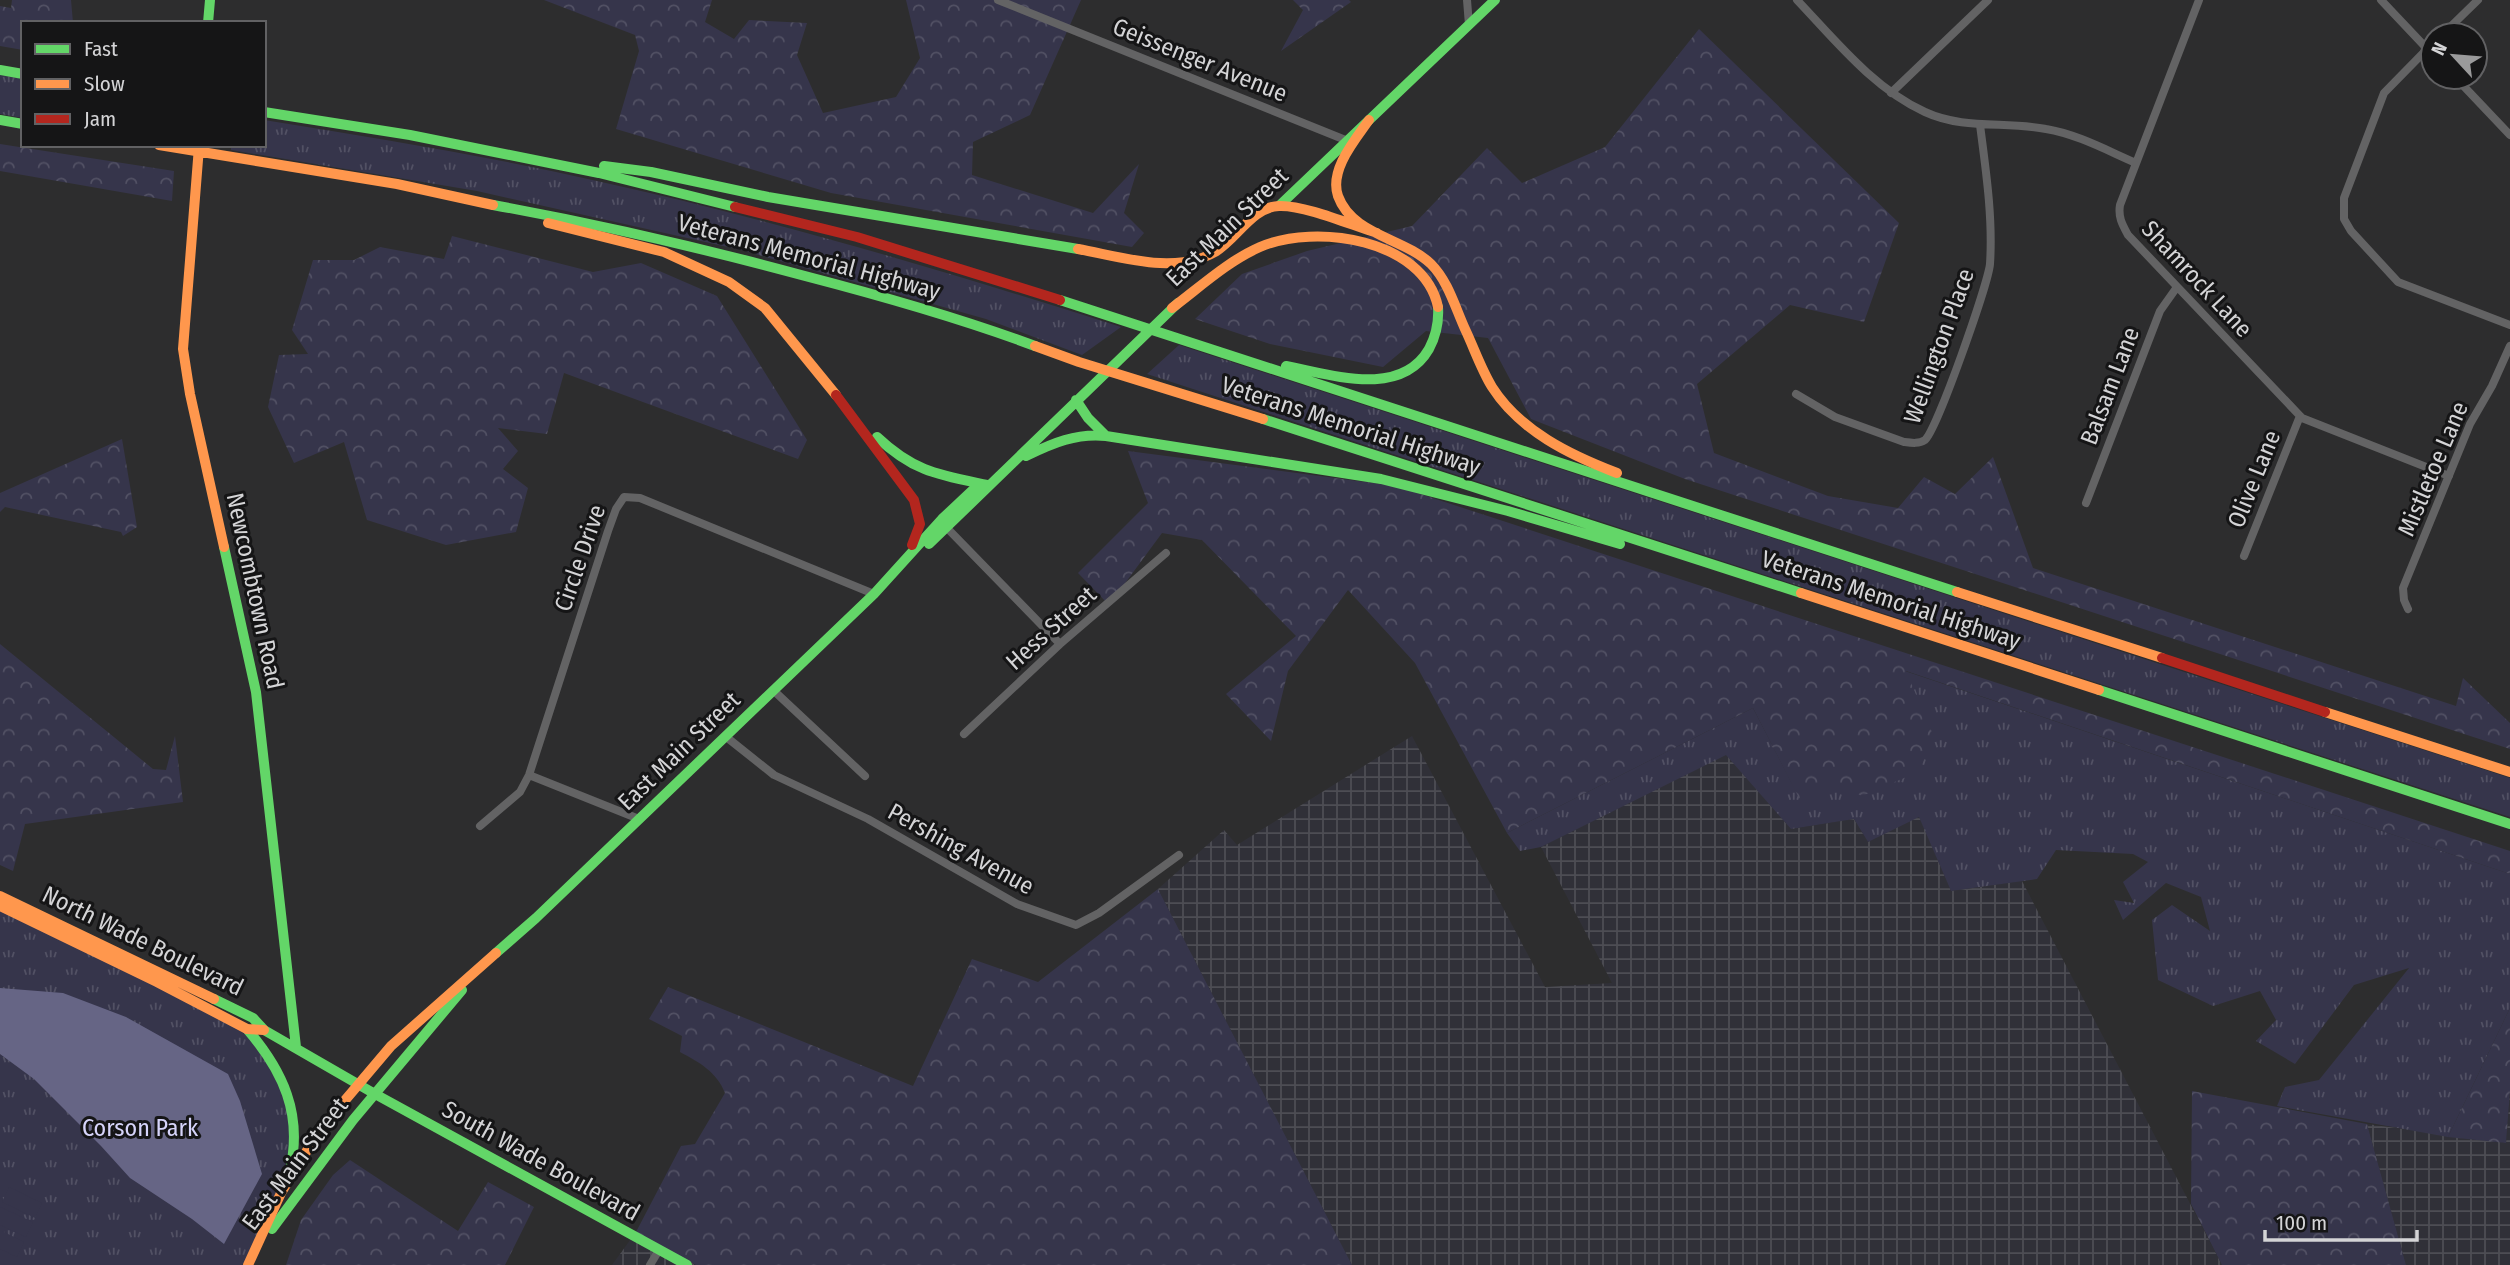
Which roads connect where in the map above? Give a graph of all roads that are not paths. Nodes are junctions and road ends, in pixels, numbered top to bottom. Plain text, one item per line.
1 (210, 0) edge
2 (998, 0) edge
3 (1467, 0) edge
4 (1495, 0) edge
5 (1797, 0) edge
6 (1988, 0) edge
7 (2199, 0) edge
8 (2381, 0) edge
9 (2478, 0) edge
10 (208, 21) edge
11 (2456, 21) edge
12 (1469, 25) junction
13 (2419, 37) edge
14 (2419, 60) edge
15 (0, 71) edge
16 (21, 74) edge
17 (2468, 91) edge
18 (1891, 93) junction
19 (266, 112) edge
20 (0, 120) edge
21 (1369, 120) junction
22 (21, 124) edge
23 (1980, 125) junction
24 (2510, 135) edge
25 (1348, 141) junction
26 (172, 147) edge
27 (199, 147) edge
28 (484, 149) junction
29 (2136, 163) junction
30 (476, 202) junction
31 (1280, 205) junction
32 (1377, 233) junction
33 (2177, 287) junction
34 (1172, 308) junction
35 (2510, 325) edge
36 (2510, 346) edge
37 (1227, 354) junction
38 (1796, 394) dead end
39 (1076, 400) junction
40 (846, 407) junction
41 (2300, 416) junction
42 (1106, 436) junction
43 (1009, 465) junction
44 (2449, 476) junction
45 (988, 485) junction
46 (2086, 503) dead end
47 (947, 528) junction
48 (1782, 535) junction
49 (1166, 553) dead end
50 (2244, 556) dead end
51 (905, 561) junction
52 (1760, 580) junction
53 (874, 594) junction
54 (2408, 609) dead end
55 (1060, 644) junction
56 (773, 690) junction
57 (964, 734) dead end
58 (725, 736) junction
59 (2510, 772) edge
60 (528, 775) junction
61 (865, 776) dead end
62 (639, 819) junction
63 (2510, 824) edge
64 (480, 826) dead end
65 (1179, 855) dead end
66 (0, 896) edge
67 (0, 906) edge
68 (479, 968) junction
69 (247, 1030) junction
70 (264, 1030) junction
71 (296, 1047) junction
72 (357, 1084) junction
73 (375, 1094) junction
74 (281, 1193) junction
75 (659, 1250) junction
76 (250, 1260) edge
77 (650, 1265) edge
78 (687, 1265) edge

1 - 10 main road
2 - 25 street, Geissenger Avenue
3 - 12 street
4 - 12 main road, East Main Street
5 - 18 street
6 - 18 street
7 - 29 street, Shamrock Lane
8 - 13 street
9 - 11 street
12 - 21 main road, East Main Street
14 - 35 street
15 - 16 main road
17 - 24 street
18 - 23 street
19 - 28 main road, Veterans Memorial Highway
20 - 22 main road
21 - 25 main road, East Main Street
21 - 32 main road
23 - 29 street
23 - 38 street, Wellington Place
25 - 31 main road, East Main Street
26 - 30 main road, Veterans Memorial Highway
27 - 71 main road, Newcombtown Road
28 - 31 main road
28 - 37 main road, Veterans Memorial Highway
29 - 33 street, Shamrock Lane
30 - 40 main road
30 - 52 main road, Veterans Memorial Highway
31 - 32 main road
31 - 34 main road, East Main Street
32 - 48 main road
33 - 41 street, Shamrock Lane
33 - 46 street, Balsam Lane
34 - 37 main road
34 - 39 main road, East Main Street
36 - 44 street, Mistletoe Lane
37 - 48 main road, Veterans Memorial Highway
39 - 42 main road
39 - 43 main road, East Main Street
40 - 45 main road
40 - 51 main road
41 - 44 street, Shamrock Lane
41 - 50 street, Olive Lane
42 - 43 main road
42 - 52 main road
43 - 45 main road, East Main Street
44 - 54 street, Mistletoe Lane
45 - 47 main road, East Main Street
45 - 51 main road, East Main Street
47 - 51 main road, East Main Street
47 - 55 street
48 - 59 main road, Veterans Memorial Highway
49 - 55 street, Hess Street
51 - 53 main road, East Main Street
52 - 63 main road, Veterans Memorial Highway
53 - 56 main road, East Main Street
53 - 60 street, Circle Drive
55 - 57 street, Hess Street
56 - 58 main road, East Main Street
56 - 61 street
58 - 62 main road, East Main Street
58 - 65 street, Pershing Avenue
60 - 62 street
60 - 64 street
62 - 68 main road, East Main Street
66 - 70 main road, North Wade Boulevard
67 - 69 main road, North Wade Boulevard
68 - 72 main road, East Main Street
68 - 73 main road, East Main Street
69 - 70 main road, North Wade Boulevard
69 - 74 main road
70 - 71 main road, North Wade Boulevard
71 - 72 main road, North Wade Boulevard
72 - 73 main road, North Wade Boulevard
72 - 74 main road, East Main Street
73 - 75 main road, South Wade Boulevard
73 - 76 main road, East Main Street
74 - 76 main road, East Main Street
75 - 77 street
75 - 78 main road, South Wade Boulevard

